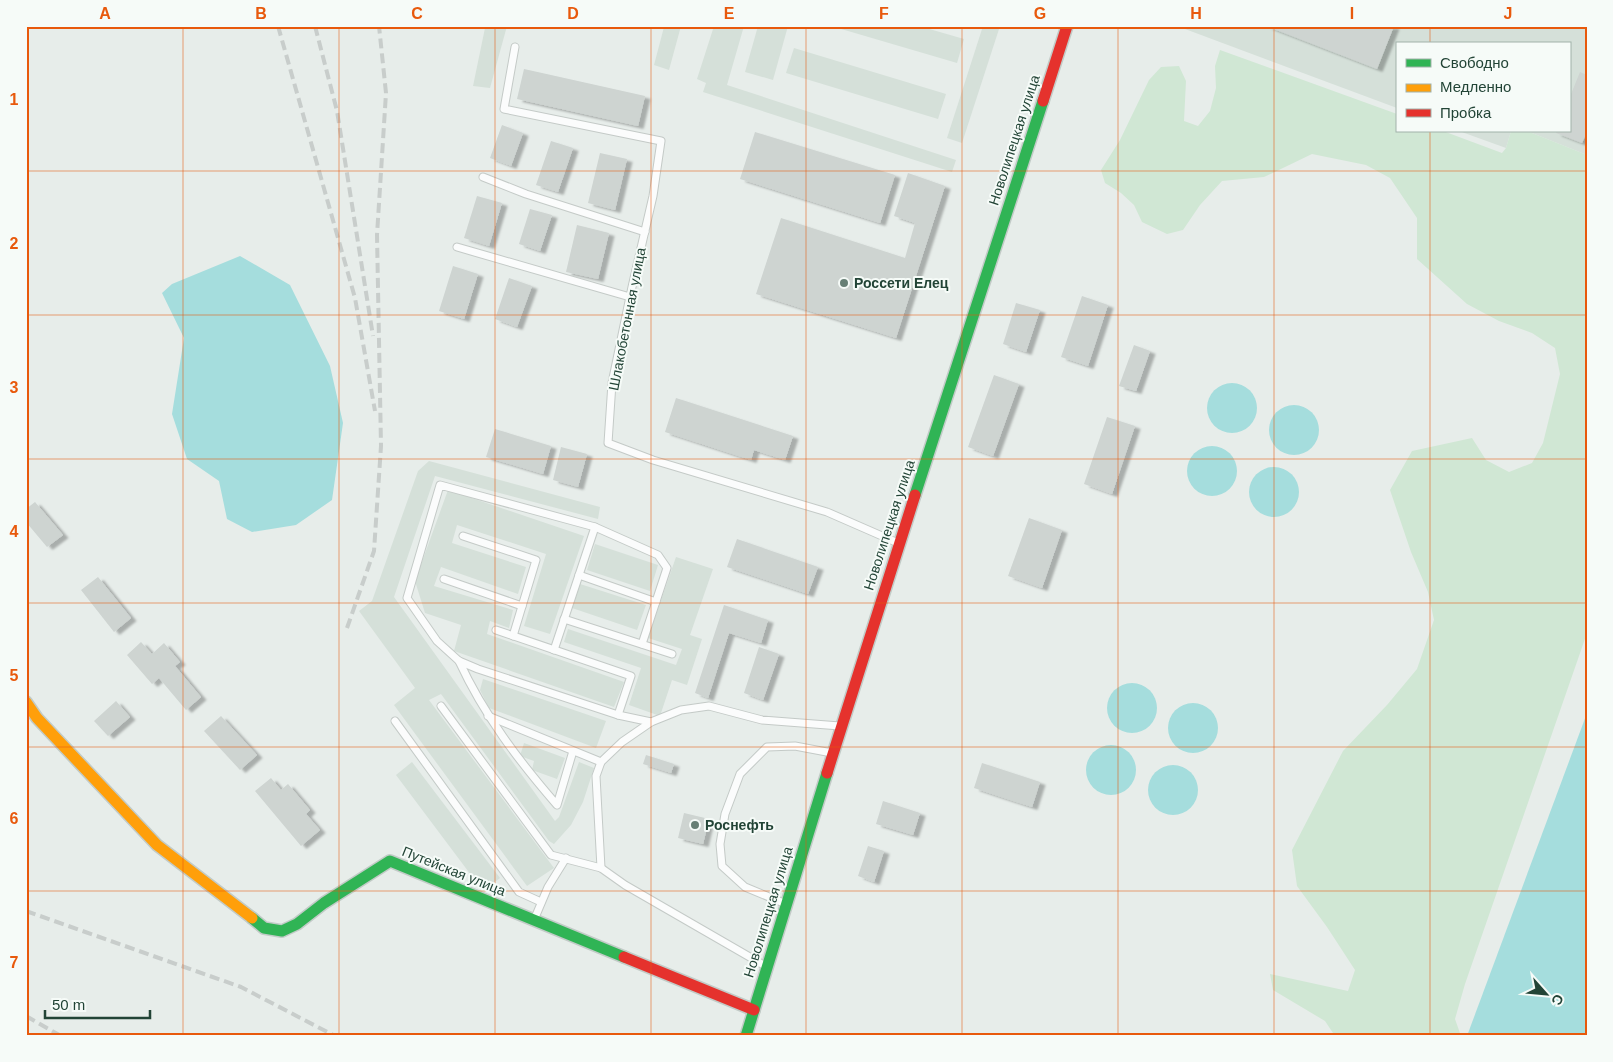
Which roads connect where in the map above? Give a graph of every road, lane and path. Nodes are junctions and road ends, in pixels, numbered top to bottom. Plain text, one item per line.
1 (1067, 26) edge
2 (516, 47) dead end
3 (483, 177) dead end
4 (644, 232) junction
5 (457, 247) dead end
6 (630, 297) junction
7 (595, 528) junction
8 (463, 536) dead end
9 (899, 544) junction
10 (579, 576) junction
11 (444, 579) dead end
12 (656, 602) junction
13 (522, 606) junction
14 (564, 619) junction
15 (496, 630) dead end
16 (513, 636) junction
17 (642, 644) junction
18 (554, 650) junction
19 (672, 654) dead end
20 (459, 661) junction
21 (26, 702) edge
22 (441, 706) dead end
23 (488, 715) junction
24 (618, 715) junction
25 (395, 721) dead end
26 (651, 722) junction
27 (841, 726) junction
28 (573, 752) junction
29 (832, 753) junction
30 (601, 762) junction
31 (566, 858) junction
32 (601, 868) junction
33 (541, 902) junction
34 (786, 904) junction
35 (534, 920) junction
36 (767, 967) junction
37 (754, 1010) junction
38 (746, 1036) edge

1 - 9 street, Новолипецкая улица
2 - 4 lane, Шлакобетонная улица
3 - 4 lane
4 - 6 lane, Шлакобетонная улица
5 - 6 lane
6 - 9 lane, Шлакобетонная улица
7 - 10 lane
7 - 12 lane
7 - 20 lane
8 - 13 lane
9 - 27 street, Новолипецкая улица
10 - 12 lane
10 - 14 lane
11 - 13 lane
12 - 17 lane
13 - 16 lane
14 - 17 lane
14 - 18 lane
15 - 16 lane
16 - 18 lane
17 - 19 lane
18 - 24 lane
20 - 23 lane
20 - 24 lane
21 - 35 street, Путейская улица
22 - 31 lane
23 - 28 lane
23 - 28 lane
24 - 26 lane
25 - 33 lane
26 - 27 lane
26 - 30 lane
27 - 29 street, Новолипецкая улица
28 - 30 lane
29 - 34 street, Новолипецкая улица
29 - 34 lane
30 - 32 lane
31 - 32 lane
31 - 33 lane
32 - 36 lane
33 - 35 lane
34 - 36 street, Новолипецкая улица
35 - 37 street, Путейская улица
36 - 37 street, Новолипецкая улица
37 - 38 street, Новолипецкая улица

